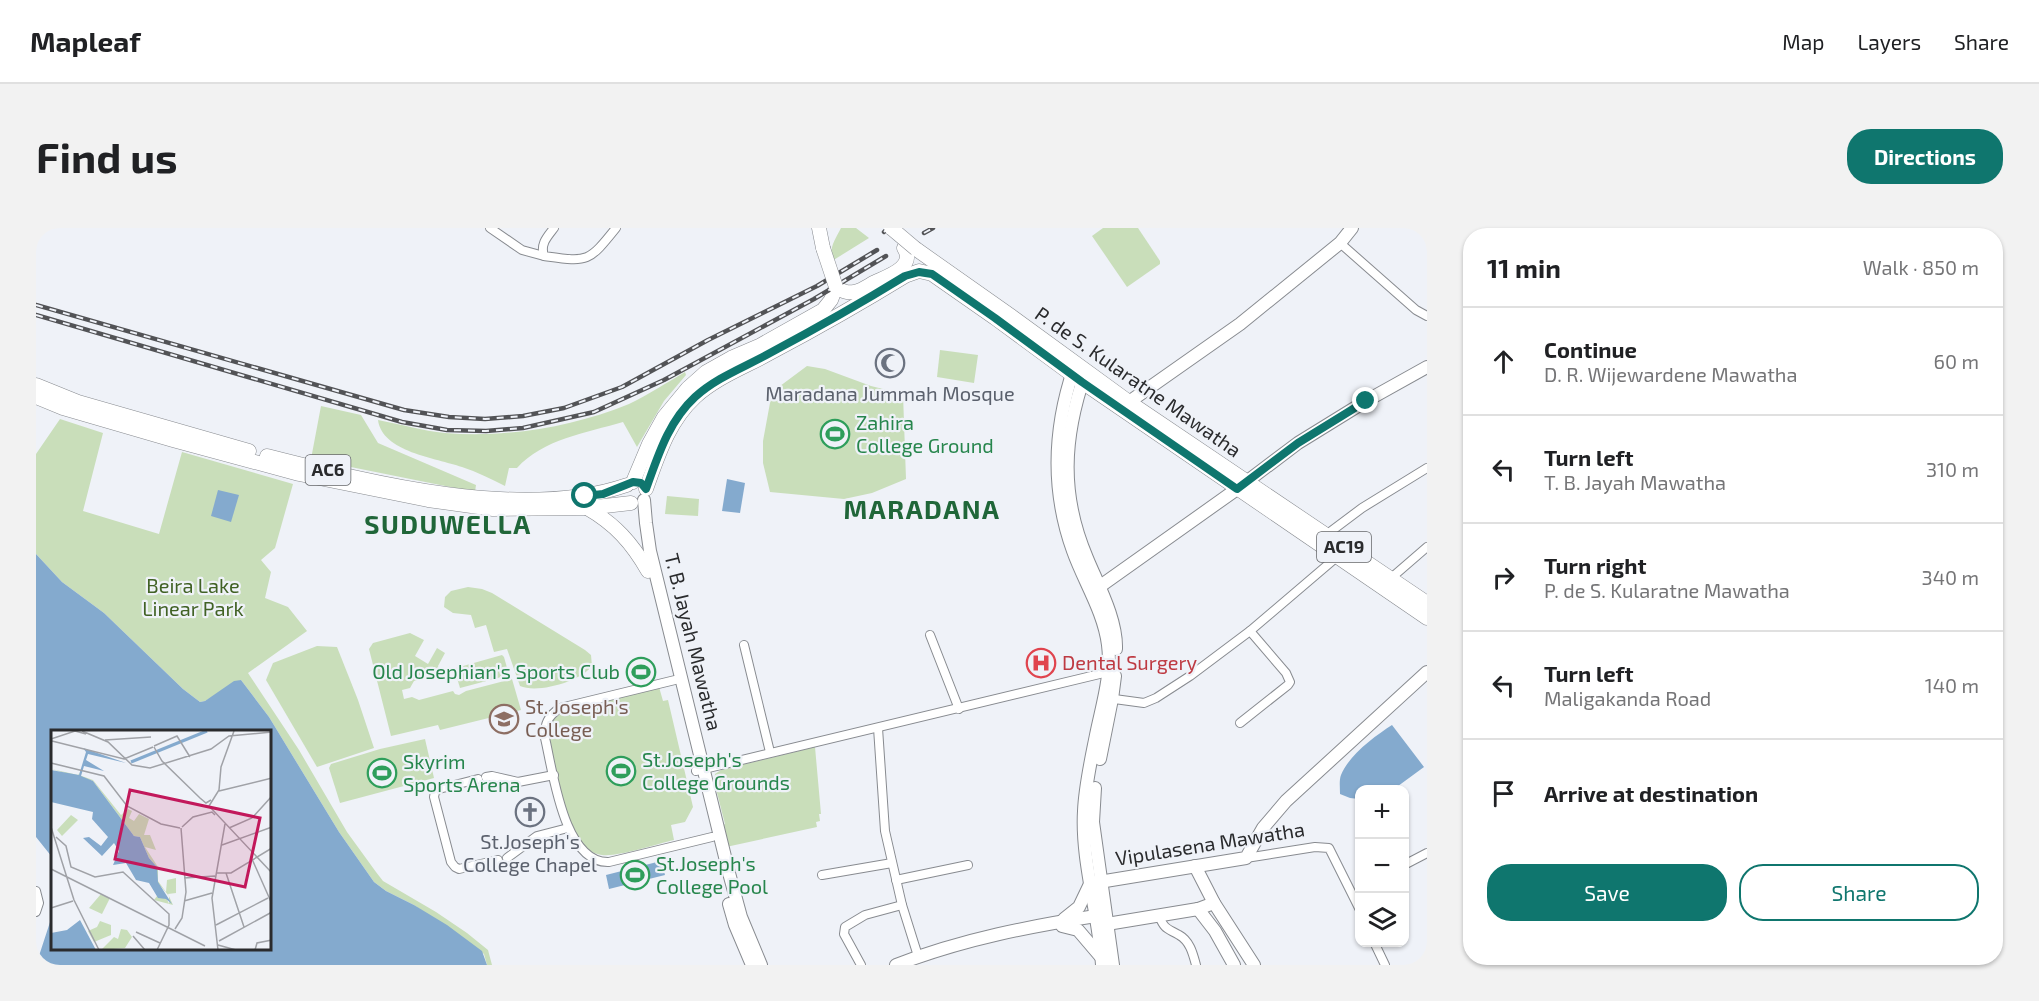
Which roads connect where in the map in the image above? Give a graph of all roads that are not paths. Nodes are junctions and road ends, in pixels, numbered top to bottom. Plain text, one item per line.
1 (490, 228) edge
2 (554, 228) edge
3 (616, 228) edge
4 (819, 228) edge
5 (880, 228) edge
6 (891, 228) edge
7 (1352, 228) edge
8 (1340, 243) junction
9 (910, 249) junction
10 (544, 256) junction
11 (903, 273) junction
12 (836, 287) junction
13 (1427, 316) edge
14 (1427, 367) edge
15 (1079, 372) junction
16 (710, 378) junction
17 (36, 385) edge
18 (36, 397) edge
19 (1129, 402) junction
20 (1427, 468) edge
21 (300, 469) junction
22 (630, 484) junction
23 (1242, 486) junction
24 (429, 496) junction
25 (639, 499) junction
26 (587, 508) junction
27 (1326, 535) junction
28 (1427, 547) edge
29 (1338, 556) junction
30 (648, 571) junction
31 (1390, 579) junction
32 (1099, 587) junction
33 (1427, 603) edge
34 (1427, 618) edge
35 (1250, 630) junction
36 (930, 635) dead end
37 (744, 645) dead end
38 (1108, 672) junction
39 (1427, 672) edge
40 (675, 680) junction
41 (1108, 699) junction
42 (959, 709) junction
43 (1240, 723) dead end
44 (878, 728) junction
45 (770, 752) junction
46 (700, 770) junction
47 (554, 775) junction
48 (568, 828) junction
49 (712, 837) junction
50 (1427, 853) edge
51 (1246, 858) junction
52 (892, 862) junction
53 (1409, 862) edge
54 (968, 865) dead end
55 (1195, 866) junction
56 (822, 875) dead end
57 (896, 880) junction
58 (1095, 882) junction
59 (1355, 890) edge
60 (36, 891) edge
61 (1214, 903) junction
62 (902, 905) junction
63 (1198, 909) junction
64 (36, 912) edge
65 (1159, 916) junction
66 (1102, 920) junction
67 (1062, 923) junction
68 (1376, 947) edge
69 (918, 956) junction
70 (1102, 961) edge
71 (752, 965) edge
72 (761, 965) edge
73 (861, 965) edge
74 (896, 965) edge
75 (1113, 965) edge
76 (1196, 965) edge
77 (1234, 965) edge
78 (1254, 965) edge
79 (1385, 965) edge

1 - 10 street
2 - 10 street
3 - 10 street
4 - 12 main road, bridge
5 - 9 main road
6 - 9 main road, P. de S. Kularatne Mawatha / AC19, bridge
7 - 8 main road
8 - 13 street
8 - 19 main road
9 - 11 main road
9 - 15 main road, P. de S. Kularatne Mawatha / AC19
11 - 12 main road
11 - 15 main road, P. de S. Kularatne Mawatha / AC19
11 - 16 main road, T. B. Jayah Mawatha
12 - 16 main road, T. B. Jayah Mawatha
14 - 23 main road
15 - 19 main road, P. de S. Kularatne Mawatha / AC19
15 - 23 main road, P. de S. Kularatne Mawatha / AC19
15 - 32 main road
15 - 38 main road
16 - 22 main road, T. B. Jayah Mawatha
16 - 25 main road, T. B. Jayah Mawatha
17 - 21 main road, AC6
18 - 21 main road, AC6
19 - 23 main road, P. de S. Kularatne Mawatha / AC19
20 - 27 street
21 - 24 main road, AC6
22 - 24 main road, AC6
22 - 25 main road
22 - 25 main road
23 - 27 main road, P. de S. Kularatne Mawatha / AC19
23 - 29 main road, P. de S. Kularatne Mawatha / AC19
23 - 32 main road
24 - 26 main road, AC6
25 - 26 main road, AC6
25 - 30 main road, T. B. Jayah Mawatha
25 - 46 main road, T. B. Jayah Mawatha
26 - 30 main road
27 - 31 main road, P. de S. Kularatne Mawatha / AC19
28 - 31 street
29 - 34 main road, P. de S. Kularatne Mawatha / AC19
29 - 35 street
30 - 40 main road, T. B. Jayah Mawatha
31 - 33 main road, P. de S. Kularatne Mawatha / AC19
32 - 41 main road
35 - 41 street
35 - 43 street
36 - 42 street
37 - 45 street
38 - 41 main road
38 - 42 street
39 - 51 main road
40 - 46 main road, T. B. Jayah Mawatha
40 - 47 street
41 - 58 main road
42 - 44 street
44 - 45 street
44 - 52 street
45 - 46 street
46 - 49 main road, T. B. Jayah Mawatha
46 - 72 main road, T. B. Jayah Mawatha
47 - 48 street
47 - 48 street
48 - 49 street
49 - 71 main road, T. B. Jayah Mawatha
50 - 53 street
51 - 55 main road, Vipulasena Mawatha
51 - 59 street, Vipulasena Mawatha
52 - 56 street
52 - 57 street
54 - 57 street
55 - 58 main road, Vipulasena Mawatha
55 - 61 main road
57 - 62 street
58 - 66 main road
58 - 67 main road
60 - 64 street
61 - 63 main road
61 - 78 main road
62 - 69 street
62 - 73 street
63 - 65 main road
63 - 77 main road
65 - 66 main road
65 - 76 street
66 - 67 main road
66 - 70 main road
66 - 75 main road
67 - 69 main road
67 - 70 main road
68 - 79 street
69 - 74 main road

